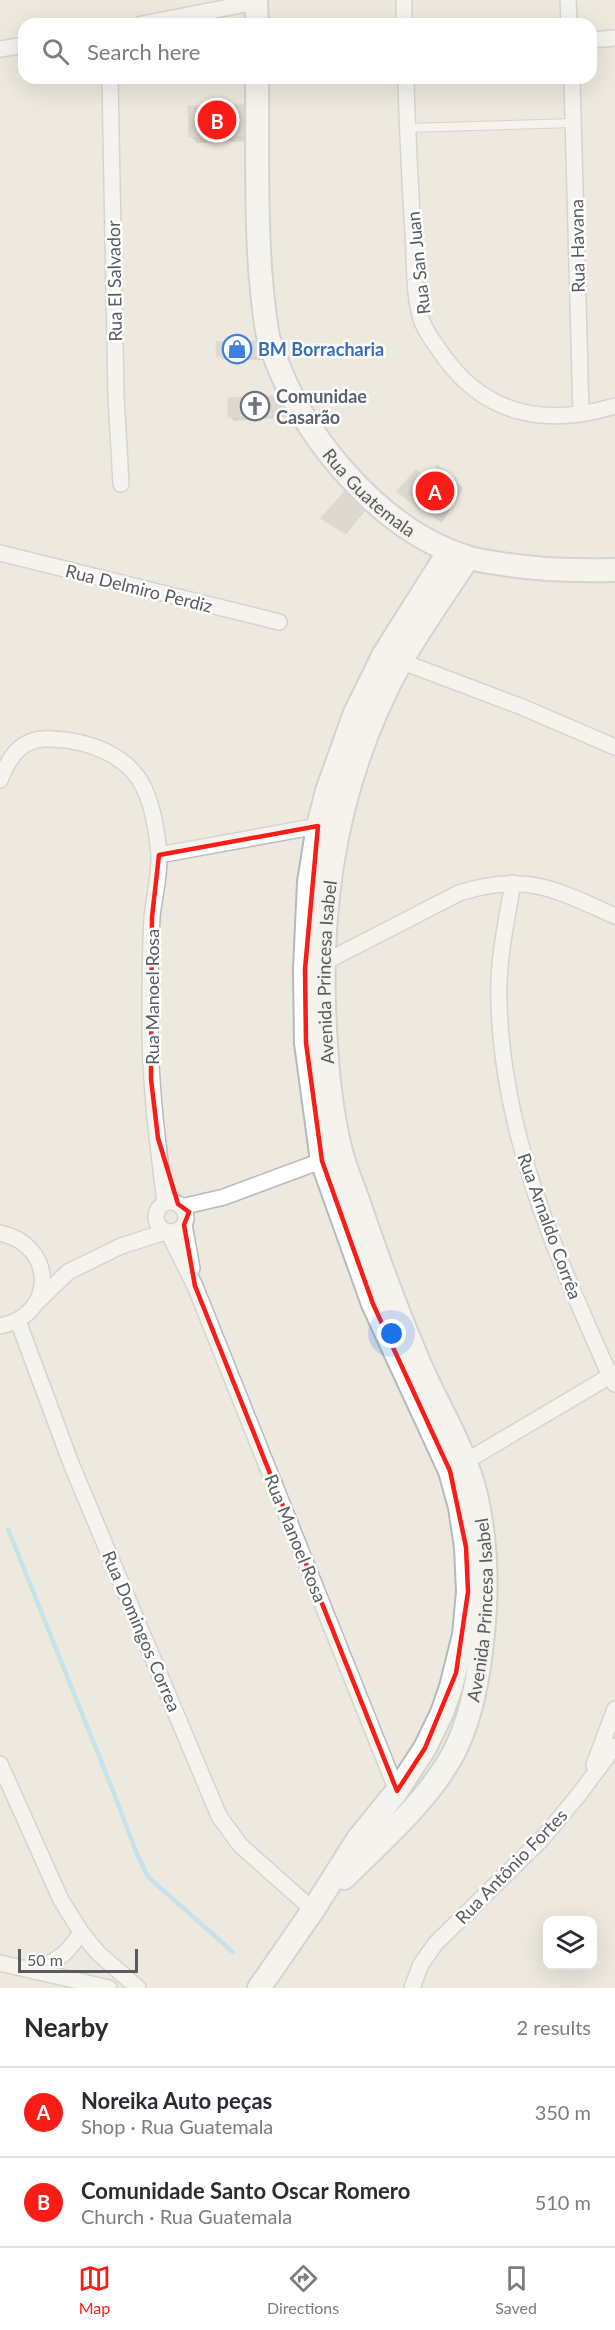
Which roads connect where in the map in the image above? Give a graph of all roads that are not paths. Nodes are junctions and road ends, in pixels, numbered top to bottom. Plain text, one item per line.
1 (404, 0) edge
2 (568, 0) edge
3 (256, 9) edge
4 (188, 18) edge
5 (404, 18) edge
6 (569, 18) edge
7 (615, 38) edge
8 (597, 40) edge
9 (18, 46) edge
10 (0, 49) edge
11 (110, 84) edge
12 (257, 84) edge
13 (406, 84) edge
14 (572, 84) edge
15 (574, 123) junction
16 (407, 128) junction
17 (615, 406) edge
18 (581, 414) junction
19 (121, 484) dead end
20 (0, 553) edge
21 (459, 554) junction
22 (615, 570) edge
23 (279, 622) dead end
24 (393, 658) junction
25 (615, 747) edge
26 (0, 780) edge
27 (318, 826) junction
28 (159, 855) junction
29 (513, 883) junction
30 (615, 916) edge
31 (323, 963) junction
32 (332, 1157) junction
33 (179, 1212) junction
34 (156, 1217) junction
35 (167, 1232) junction
36 (0, 1233) edge
37 (121, 1246) junction
38 (36, 1255) junction
39 (68, 1272) junction
40 (195, 1286) junction
41 (36, 1303) junction
42 (18, 1321) junction
43 (0, 1326) edge
44 (613, 1378) edge
45 (457, 1466) junction
46 (615, 1709) edge
47 (615, 1746) edge
48 (0, 1764) edge
49 (589, 1779) junction
50 (397, 1791) junction
51 (313, 1910) junction
52 (81, 1932) junction
53 (0, 1963) edge
54 (34, 1971) junction
55 (99, 1987) edge
56 (138, 1988) edge
57 (259, 1988) edge
58 (412, 1988) edge

1 - 5 street
2 - 6 street
3 - 4 street
7 - 8 street
9 - 10 street
11 - 19 street, Rua El Salvador
12 - 21 main road, Rua Guatemala
13 - 16 street, Rua San Juan
14 - 15 street, Rua Havana
15 - 16 lane
15 - 18 street, Rua Havana
16 - 18 street, Rua San Juan
17 - 18 street, Rua San Juan
20 - 23 street, Rua Delmiro Perdiz
21 - 22 main road, Rua Guatemala
21 - 24 main road, Avenida Princesa Isabel
24 - 25 street
24 - 27 main road, Avenida Princesa Isabel
24 - 31 main road, Avenida Princesa Isabel
26 - 28 street, Rua Manoel Rosa
27 - 28 street
27 - 32 main road, Avenida Princesa Isabel
28 - 33 street, Rua Manoel Rosa
29 - 30 street
29 - 31 street
29 - 44 street, Rua Arnaldo Corrêa
31 - 32 main road, Avenida Princesa Isabel
32 - 33 street
32 - 45 main road, Avenida Princesa Isabel
33 - 34 street
33 - 35 street
33 - 40 street, Rua Manoel Rosa
34 - 35 street, Rua Manoel Rosa
34 - 37 street
35 - 37 street
35 - 40 street, Rua Manoel Rosa
36 - 38 street
37 - 39 street
38 - 39 street
38 - 41 street
39 - 41 street
40 - 50 street, Rua Manoel Rosa
41 - 42 street
42 - 43 street
42 - 51 street, Rua Domingos Correa
44 - 45 street
45 - 50 main road, Avenida Princesa Isabel
45 - 51 main road, Avenida Princesa Isabel
46 - 49 street
47 - 49 street, Rua Antônio Fortes
48 - 52 street
49 - 58 street, Rua Antônio Fortes
50 - 51 main road, Avenida Princesa Isabel
51 - 57 main road, Avenida Princesa Isabel
52 - 54 street
52 - 56 street
53 - 54 street
54 - 55 street

